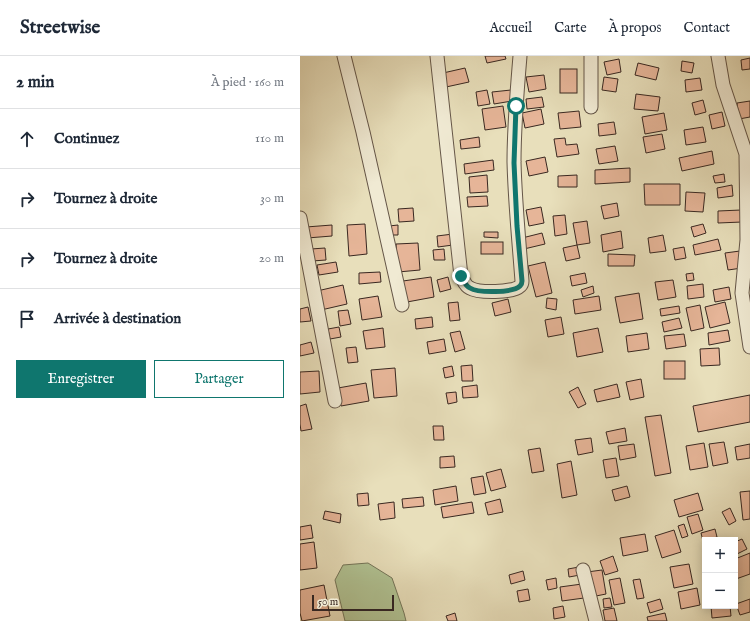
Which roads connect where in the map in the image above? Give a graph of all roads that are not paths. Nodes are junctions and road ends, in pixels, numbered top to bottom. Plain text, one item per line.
1 (344, 56) edge
2 (437, 56) edge
3 (520, 56) edge
4 (591, 56) edge
5 (718, 56) edge
6 (591, 107) dead end
7 (300, 218) edge
8 (402, 305) dead end
9 (750, 348) edge
10 (334, 401) dead end
11 (583, 570) dead end
12 (596, 621) edge

1 - 8 street
2 - 3 street
4 - 6 street
5 - 9 street
7 - 10 street
11 - 12 street

